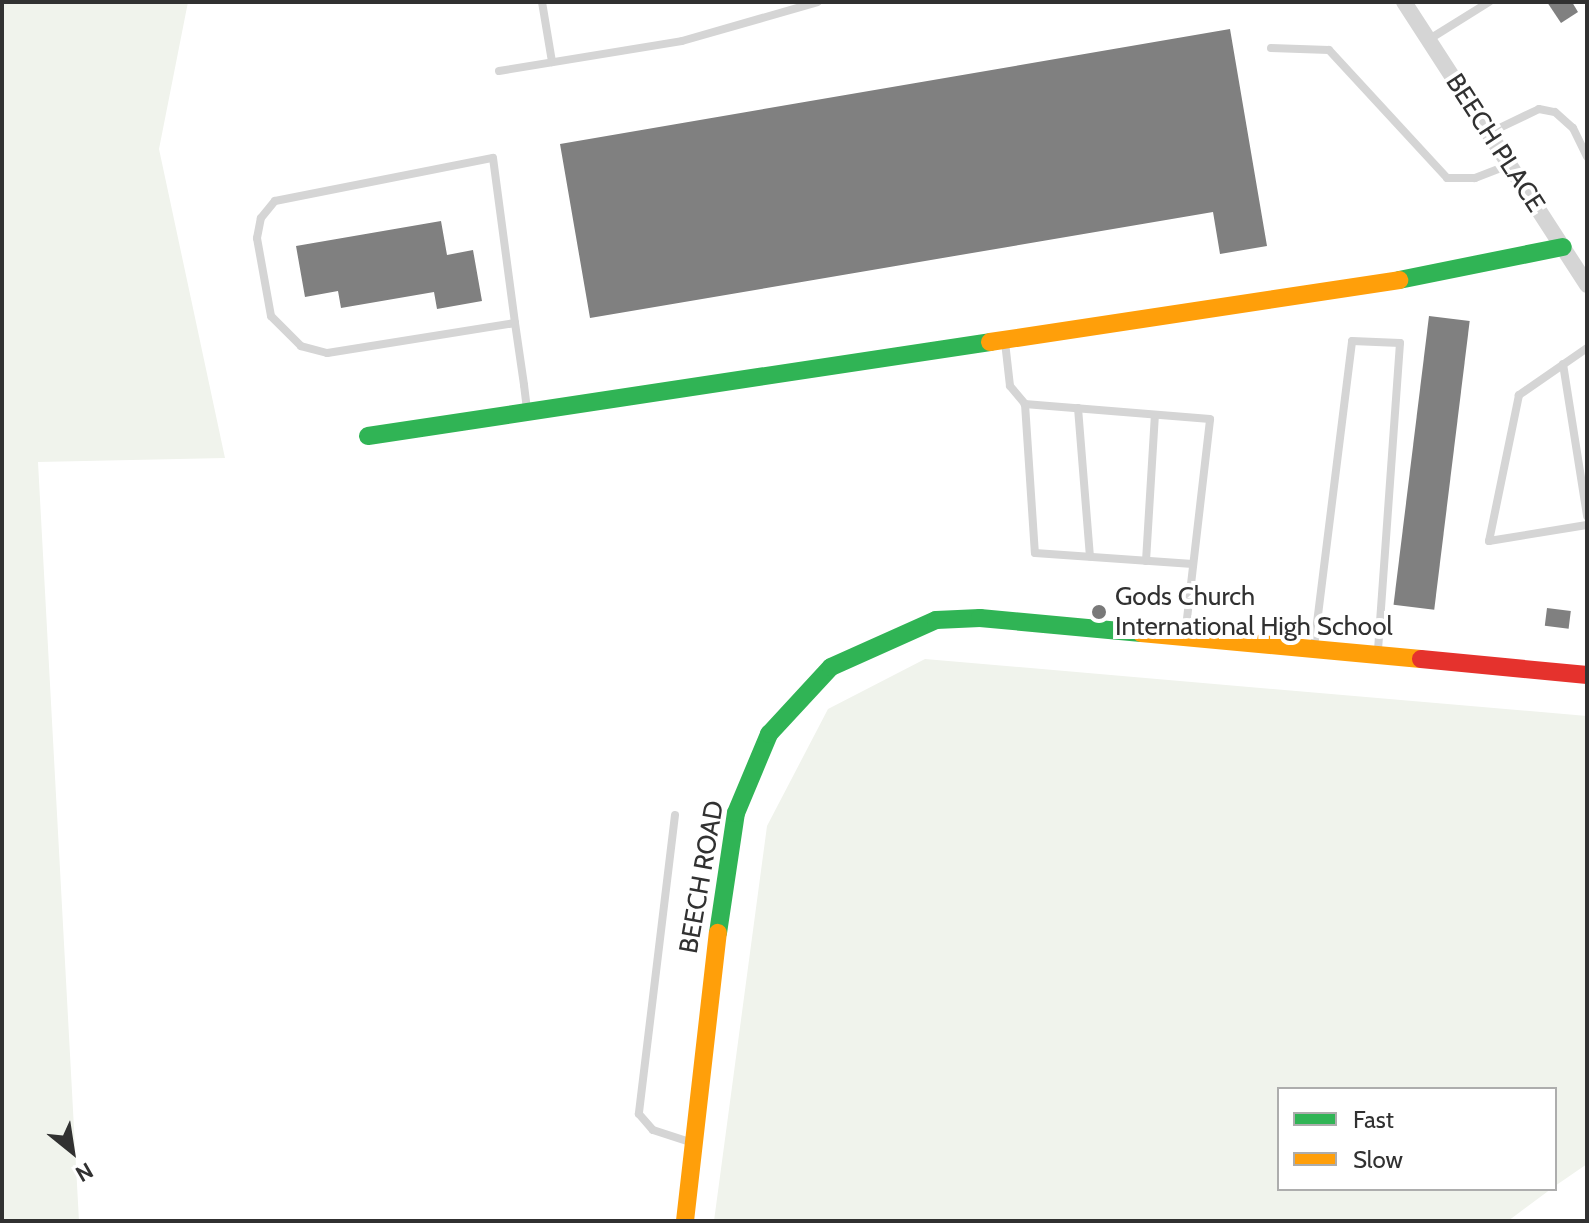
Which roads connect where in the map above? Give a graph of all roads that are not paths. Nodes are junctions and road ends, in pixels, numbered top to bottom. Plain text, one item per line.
1 (542, 2) edge
2 (818, 2) edge
3 (1489, 2) edge
4 (1409, 4) edge
5 (1428, 40) junction
6 (1271, 48) dead end
7 (552, 62) junction
8 (499, 71) dead end
9 (1489, 133) junction
10 (1587, 157) edge
11 (1510, 164) junction
12 (1563, 247) junction
13 (1587, 285) edge
14 (515, 323) junction
15 (1005, 339) junction
16 (1587, 348) edge
17 (1563, 364) junction
18 (1025, 404) junction
19 (1078, 408) junction
20 (528, 415) junction
21 (1155, 415) junction
22 (368, 436) dead end
23 (1587, 516) edge
24 (1587, 525) edge
25 (1090, 557) junction
26 (1146, 561) junction
27 (1193, 564) junction
28 (1185, 636) junction
29 (1314, 647) junction
30 (1378, 653) junction
31 (1587, 675) edge
32 (675, 815) dead end
33 (694, 1143) junction
34 (685, 1221) edge

1 - 7 lane
2 - 7 lane
3 - 5 lane
4 - 5 street, BEECH PLACE
5 - 9 street, BEECH PLACE
6 - 11 lane
7 - 8 lane
9 - 10 lane
9 - 11 street, BEECH PLACE
11 - 12 street, BEECH PLACE
12 - 13 street, BEECH PLACE
12 - 15 street
14 - 14 lane
14 - 20 lane
15 - 18 lane
15 - 20 street
16 - 17 lane
17 - 23 lane
17 - 24 lane
18 - 19 lane
18 - 25 lane
19 - 21 lane
19 - 25 lane
20 - 22 street
21 - 26 lane
21 - 27 lane
25 - 26 lane
26 - 27 lane
27 - 28 lane
28 - 29 street, BEECH ROAD
28 - 33 street, BEECH ROAD
29 - 30 street, BEECH ROAD
29 - 30 lane
30 - 31 street, BEECH ROAD
32 - 33 lane
33 - 34 street, BEECH ROAD

